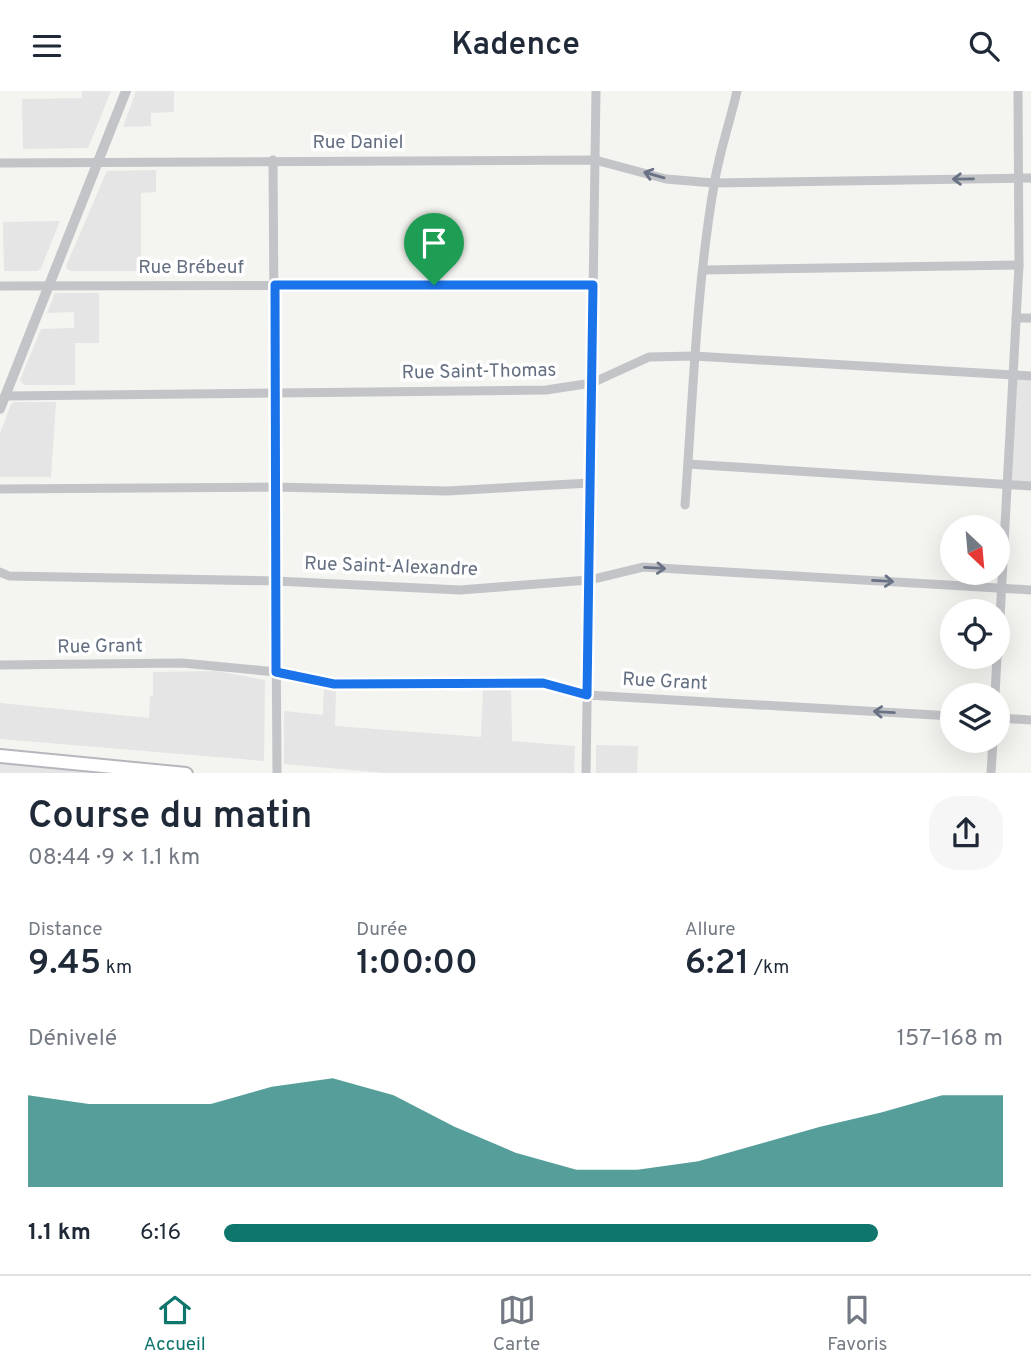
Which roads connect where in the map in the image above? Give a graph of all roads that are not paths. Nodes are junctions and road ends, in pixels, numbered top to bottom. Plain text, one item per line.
1 (126, 91) edge
2 (596, 91) edge
3 (737, 91) edge
4 (1018, 91) edge
5 (273, 160) junction
6 (595, 160) junction
7 (0, 163) edge
8 (99, 163) junction
9 (1019, 178) junction
10 (1031, 178) edge
11 (714, 183) junction
12 (1019, 265) junction
13 (703, 270) junction
14 (275, 285) junction
15 (593, 285) junction
16 (0, 286) edge
17 (48, 286) junction
18 (1016, 318) junction
19 (1031, 318) edge
20 (694, 356) junction
21 (1013, 375) junction
22 (1031, 376) edge
23 (592, 383) junction
24 (276, 392) junction
25 (5, 396) junction
26 (0, 409) edge
27 (688, 464) junction
28 (590, 483) junction
29 (1007, 484) junction
30 (1031, 486) edge
31 (274, 487) junction
32 (0, 489) edge
33 (685, 505) dead end
34 (0, 572) edge
35 (589, 580) junction
36 (276, 581) junction
37 (1001, 589) junction
38 (1031, 590) edge
39 (1001, 599) edge
40 (0, 665) edge
41 (276, 672) junction
42 (587, 695) junction
43 (940, 715) edge
44 (1010, 719) edge
45 (1031, 720) edge
46 (992, 753) edge
47 (0, 756) edge
48 (186, 773) edge
49 (277, 773) edge
50 (586, 773) edge
51 (991, 773) edge

1 - 8 street
2 - 6 street
3 - 11 street
4 - 9 street
5 - 6 street, Rue Daniel
5 - 8 street, Rue Daniel
5 - 14 street
11 -> 6 street, Rue Daniel
6 - 15 street
7 - 8 street, Rue Daniel
8 - 17 street
9 - 10 street, Rue Daniel
9 -> 11 street, Rue Daniel
9 - 12 street
11 - 13 street
12 - 13 street
12 - 18 street
13 - 20 street
14 - 15 street, Rue Brébeuf
14 - 17 street, Rue Brébeuf
14 - 24 street
15 - 23 street
16 - 17 street, Rue Brébeuf
17 - 25 street
18 - 19 street
18 - 21 street
20 - 21 street, Rue Saint-Thomas
20 - 23 street, Rue Saint-Thomas
20 - 27 street
21 - 22 street, Rue Saint-Thomas
21 - 29 street
23 - 24 street, Rue Saint-Thomas
23 - 28 street
24 - 25 street, Rue Saint-Thomas
24 - 31 street
25 - 26 street
27 - 29 street
27 - 33 street
28 - 31 street
28 - 35 street
29 - 30 street
29 - 37 street
31 - 32 street
31 - 36 street
34 - 36 street, Rue Saint-Alexandre
35 - 36 street, Rue Saint-Alexandre
35 -> 37 street, Rue Saint-Alexandre
35 - 42 street
36 - 41 street
37 - 38 street, Rue Saint-Alexandre
37 - 39 street
40 - 41 street, Rue Grant
41 - 42 street, Rue Grant
41 - 49 street
43 -> 42 street, Rue Grant
42 - 50 street
44 - 45 street
46 - 51 street
47 - 48 main road

